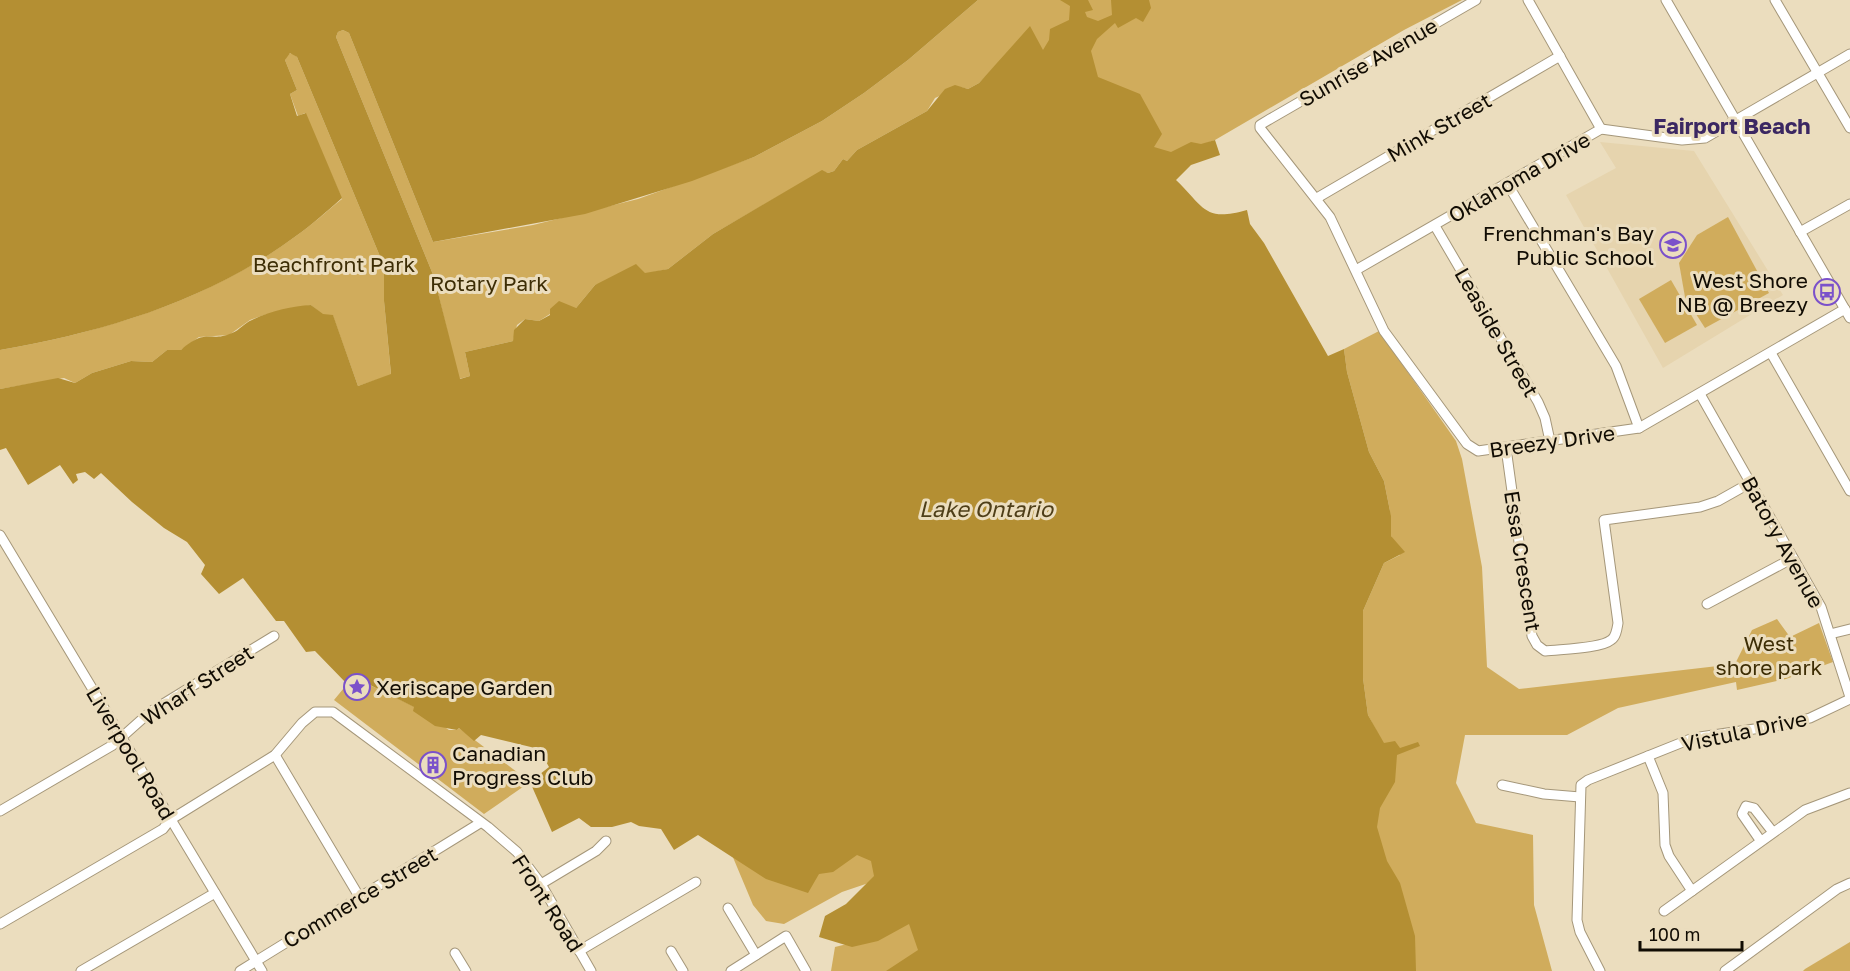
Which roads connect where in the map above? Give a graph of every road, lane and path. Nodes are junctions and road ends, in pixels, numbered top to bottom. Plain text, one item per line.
1 (1476, 0) edge
2 (1528, 0) edge
3 (1666, 0) edge
4 (1775, 0) edge
5 (1850, 54) edge
6 (1560, 56) junction
7 (1817, 72) junction
8 (1736, 120) junction
9 (1260, 125) joint
10 (1850, 128) edge
11 (1601, 129) junction
12 (1507, 183) junction
13 (1317, 198) junction
14 (1850, 204) edge
15 (1435, 226) junction
16 (1800, 232) junction
17 (1356, 270) junction
18 (1845, 309) junction
19 (1850, 318) edge
20 (1771, 353) junction
21 (1700, 394) junction
22 (1639, 428) junction
23 (1551, 441) junction
24 (1506, 448) junction
25 (1750, 483) junction
26 (1850, 491) edge
27 (0, 534) edge
28 (1793, 558) junction
29 (1707, 604) dead end
30 (1850, 629) edge
31 (1830, 634) junction
32 (274, 636) dead end
33 (1850, 698) edge
34 (121, 736) junction
35 (275, 755) junction
36 (1648, 756) junction
37 (1502, 784) dead end
38 (1850, 793) edge
39 (1580, 797) junction
40 (0, 811) edge
41 (170, 820) junction
42 (480, 823) junction
43 (1772, 831) junction
44 (1760, 840) junction
45 (606, 841) dead end
46 (696, 882) dead end
47 (1850, 883) edge
48 (541, 884) junction
49 (1692, 891) junction
50 (215, 893) junction
51 (360, 898) junction
52 (728, 908) dead end
53 (1664, 911) dead end
54 (0, 924) edge
55 (579, 951) junction
56 (671, 951) dead end
57 (455, 953) dead end
58 (756, 955) junction
59 (256, 961) junction
60 (81, 971) edge
61 (240, 971) edge
62 (262, 971) edge
63 (466, 971) edge
64 (591, 971) edge
65 (683, 971) edge
66 (731, 971) edge
67 (806, 971) edge
68 (1600, 971) edge
69 (1725, 971) edge

1 - 9 street, Sunrise Avenue
2 - 6 street
3 - 8 street
4 - 7 street
5 - 7 street, Oklahoma Drive
6 - 11 street
6 - 13 street, Mink Street
7 - 8 street, Oklahoma Drive
7 - 10 street
8 - 11 street, Oklahoma Drive
8 - 16 street
9 - 13 street, Breezy Drive
11 - 12 street, Oklahoma Drive
12 - 15 street, Oklahoma Drive
12 - 22 street
13 - 17 street, Breezy Drive
14 - 16 street
15 - 17 street, Oklahoma Drive
15 - 23 street, Leaside Street
16 - 18 street
17 - 24 street, Breezy Drive
18 - 19 street
18 - 20 street, Breezy Drive
20 - 21 street, Breezy Drive
20 - 26 street
21 - 22 street, Breezy Drive
21 - 25 street, Batory Avenue
22 - 23 street, Breezy Drive
23 - 24 street, Breezy Drive
24 - 25 street, Essa Crescent
25 - 28 street, Batory Avenue
27 - 34 street, Liverpool Road
28 - 29 street
28 - 31 street, Batory Avenue
30 - 31 street
31 - 33 street, Batory Avenue
32 - 34 street, Wharf Street
33 - 36 street, Vistula Drive
34 - 40 street, Wharf Street
34 - 41 street, Liverpool Road
35 - 41 street
35 - 42 street, Front Road
35 - 51 street
36 - 39 street, Vistula Drive
36 - 49 street
37 - 39 street
38 - 43 street
39 - 68 street
41 - 50 street, Liverpool Road
41 - 54 street
42 - 48 street, Front Road
42 - 51 street, Commerce Street
43 - 44 street
43 - 44 street
44 - 49 street
45 - 48 street
46 - 55 street
47 - 69 street
48 - 55 street, Front Road
49 - 53 street
50 - 59 street, Liverpool Road
50 - 60 street
51 - 59 street, Commerce Street
52 - 58 street
55 - 64 street, Front Road
56 - 65 street
57 - 63 street
58 - 66 street
58 - 67 street
59 - 61 street, Commerce Street
59 - 62 street, Liverpool Road

